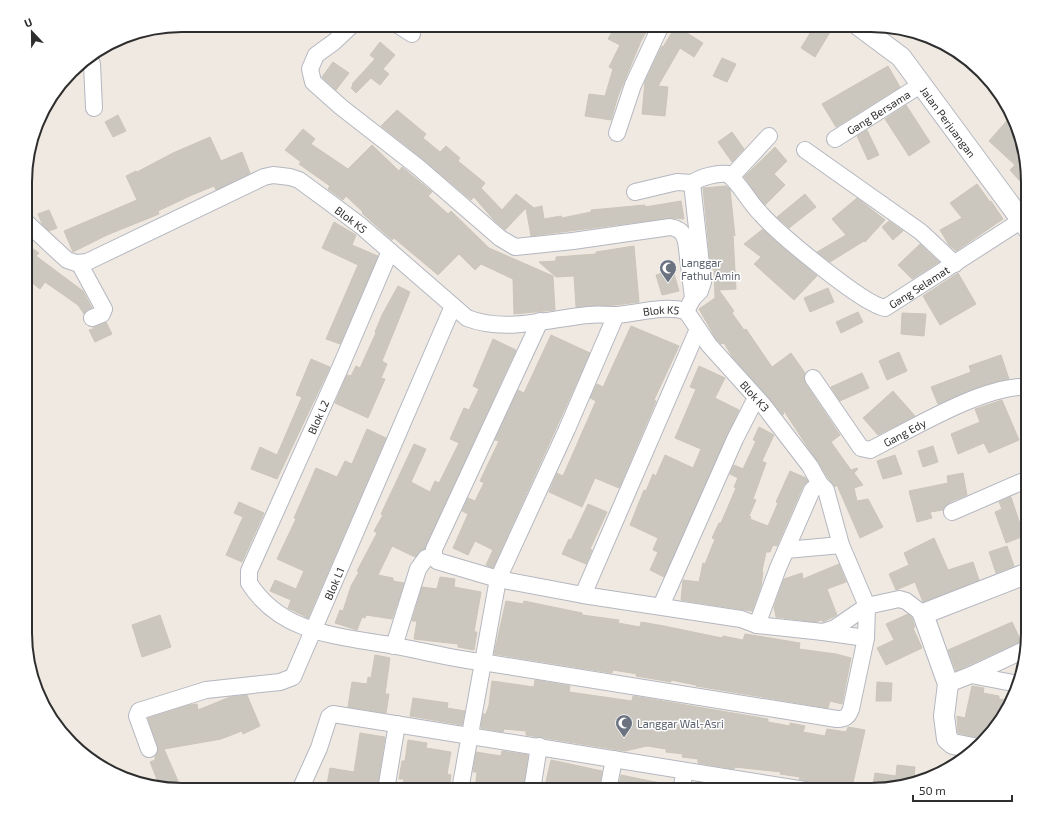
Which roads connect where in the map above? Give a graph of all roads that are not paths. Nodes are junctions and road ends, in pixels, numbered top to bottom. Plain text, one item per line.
1 (345, 32) edge
2 (409, 32) edge
3 (658, 32) edge
4 (867, 32) edge
5 (412, 34) dead end
6 (91, 63) edge
7 (922, 84) junction
8 (94, 108) dead end
9 (617, 133) dead end
10 (770, 136) dead end
11 (835, 139) dead end
12 (805, 150) dead end
13 (731, 177) junction
14 (692, 182) junction
15 (635, 192) dead end
16 (1021, 219) edge
17 (1021, 226) edge
18 (32, 228) edge
19 (390, 251) junction
20 (79, 263) junction
21 (955, 264) junction
22 (690, 304) junction
23 (454, 306) junction
24 (616, 315) junction
25 (92, 318) dead end
26 (540, 321) junction
27 (698, 329) junction
28 (813, 378) dead end
29 (1021, 388) edge
30 (756, 398) junction
31 (1021, 482) edge
32 (820, 484) junction
33 (952, 512) dead end
34 (842, 545) junction
35 (786, 550) junction
36 (434, 555) junction
37 (1021, 575) edge
38 (498, 579) junction
39 (583, 595) junction
40 (661, 606) junction
41 (867, 606) junction
42 (923, 614) junction
43 (757, 625) junction
44 (314, 631) junction
45 (823, 632) junction
46 (866, 638) junction
47 (394, 646) junction
48 (1020, 652) edge
49 (482, 662) junction
50 (971, 675) junction
51 (1012, 683) edge
52 (948, 684) junction
53 (397, 724) junction
54 (469, 736) junction
55 (539, 746) junction
56 (969, 747) edge
57 (149, 749) dead end
58 (614, 759) junction
59 (685, 771) junction
60 (303, 783) edge
61 (387, 783) edge
62 (461, 783) edge
63 (533, 783) edge
64 (609, 783) edge
65 (683, 783) edge
66 (744, 783) edge

1 - 22 street
2 - 5 street
3 - 9 street
4 - 7 street, Jalan Perjuangan
6 - 8 street
7 - 11 street, Gang Bersama
7 - 16 street, Jalan Perjuangan
10 - 13 street
12 - 21 street
13 - 14 street
13 - 21 street, Gang Selamat
14 - 15 street
14 - 22 street
17 - 21 street, Gang Selamat
18 - 20 street
19 - 20 street, Blok K5
19 - 23 street, Blok K5
19 - 44 street, Blok L2
20 - 25 street
22 - 24 street, Blok K5
22 - 27 street, Blok K3
23 - 26 street, Blok K5
23 - 44 street, Blok L1
24 - 26 street, Blok K5
24 - 38 street
26 - 36 street
27 - 30 street, Blok K3
27 - 39 street
28 - 29 street, Gang Edy
30 - 32 street, Blok K3
30 - 40 street
31 - 33 street
32 - 34 street, Blok K3
32 - 35 street
34 - 35 street
34 - 41 street, Blok K3
35 - 43 street
36 - 38 street
36 - 47 street
37 - 42 street
38 - 39 street
38 - 49 street
39 - 40 street
40 - 43 street
41 - 42 street
41 - 45 street
41 - 46 street
42 - 52 street
43 - 45 street
44 - 47 street
44 - 57 street, Blok L1
45 - 46 street
46 - 49 street
47 - 49 street
48 - 50 street
49 - 54 street
50 - 51 street
50 - 52 street
52 - 56 street
53 - 54 street
53 - 60 street
53 - 61 street
54 - 55 street
54 - 62 street
55 - 58 street
55 - 63 street
58 - 59 street
58 - 64 street
59 - 65 street
59 - 66 street

